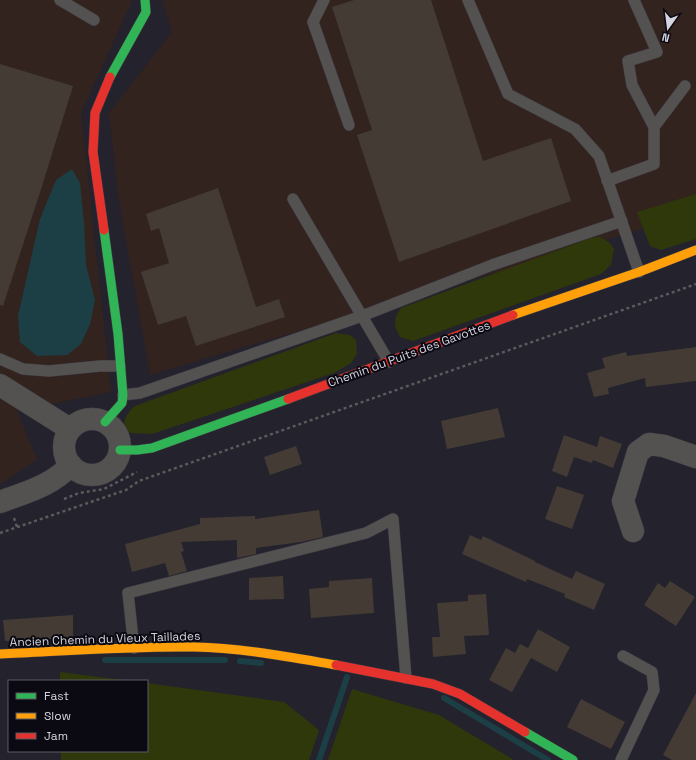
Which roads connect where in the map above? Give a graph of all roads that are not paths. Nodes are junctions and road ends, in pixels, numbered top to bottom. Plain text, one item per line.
1 (60, 0) edge
2 (145, 0) edge
3 (324, 0) edge
4 (468, 0) edge
5 (634, 0) edge
6 (94, 20) dead end
7 (685, 86) dead end
8 (349, 125) dead end
9 (654, 127) junction
10 (607, 181) junction
11 (293, 199) dead end
12 (622, 222) junction
13 (696, 250) edge
14 (639, 272) junction
15 (362, 316) junction
16 (0, 359) edge
17 (389, 362) junction
18 (120, 366) junction
19 (0, 385) edge
20 (123, 395) junction
21 (105, 422) junction
22 (70, 429) junction
23 (120, 450) junction
24 (696, 457) edge
25 (71, 465) junction
26 (0, 502) edge
27 (633, 531) dead end
28 (134, 648) junction
29 (0, 654) edge
30 (623, 656) dead end
31 (406, 678) junction
32 (573, 760) edge
33 (621, 760) edge

1 - 6 lane
2 - 18 street
3 - 8 lane
4 - 10 lane
5 - 9 lane
7 - 9 lane
9 - 10 lane
10 - 12 lane
11 - 15 lane
12 - 14 lane
12 - 15 lane
13 - 14 street, Chemin du Puits des Gavottes
14 - 17 street, Chemin du Puits des Gavottes
15 - 17 lane
15 - 20 lane
16 - 18 lane
17 - 23 street, Chemin du Puits des Gavottes
18 - 20 street
19 - 22 street
20 - 21 street
21 - 22 street
21 - 23 street
22 - 25 street
23 - 25 street
24 - 27 street
25 - 26 street
28 - 29 street, Ancien Chemin du Vieux Taillades
28 - 31 street, Ancien Chemin du Vieux Taillades
28 - 31 lane
30 - 33 lane
31 - 32 street, Ancien Chemin du Vieux Taillades

